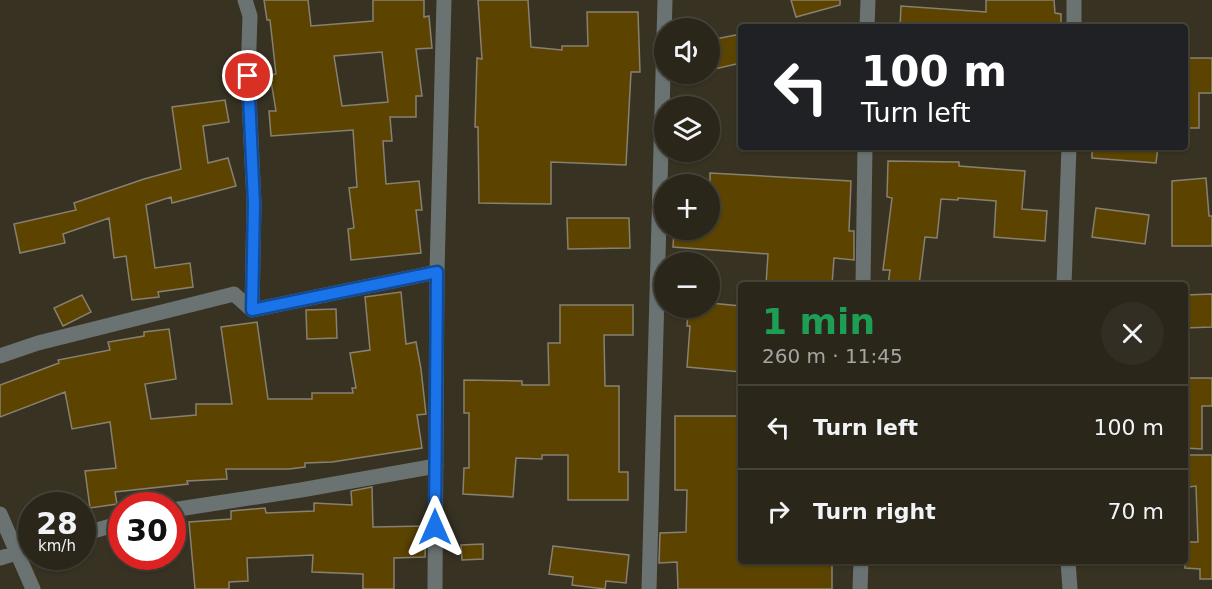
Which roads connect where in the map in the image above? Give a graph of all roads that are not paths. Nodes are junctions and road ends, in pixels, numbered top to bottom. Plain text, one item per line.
1 (245, 0) edge
2 (444, 0) edge
3 (665, 0) edge
4 (867, 0) edge
5 (1074, 0) edge
6 (867, 24) edge
7 (1074, 24) edge
8 (865, 150) edge
9 (1069, 150) edge
10 (437, 272) junction
11 (863, 282) edge
12 (1064, 282) edge
13 (252, 310) junction
14 (0, 356) edge
15 (436, 466) junction
16 (186, 508) edge
17 (0, 514) edge
18 (18, 541) edge
19 (18, 552) edge
20 (0, 558) edge
21 (861, 564) edge
22 (1068, 564) edge
23 (29, 570) edge
24 (33, 589) edge
25 (435, 589) edge
26 (649, 589) edge
27 (860, 589) edge
28 (1070, 589) edge

1 - 13 street
2 - 10 street
3 - 26 street
4 - 6 street
5 - 7 street
8 - 11 street
9 - 12 street
10 - 13 street
10 - 15 street
13 - 14 street
15 - 16 street
15 - 25 street
17 - 18 street
19 - 20 street
21 - 27 street
22 - 28 street
23 - 24 street

